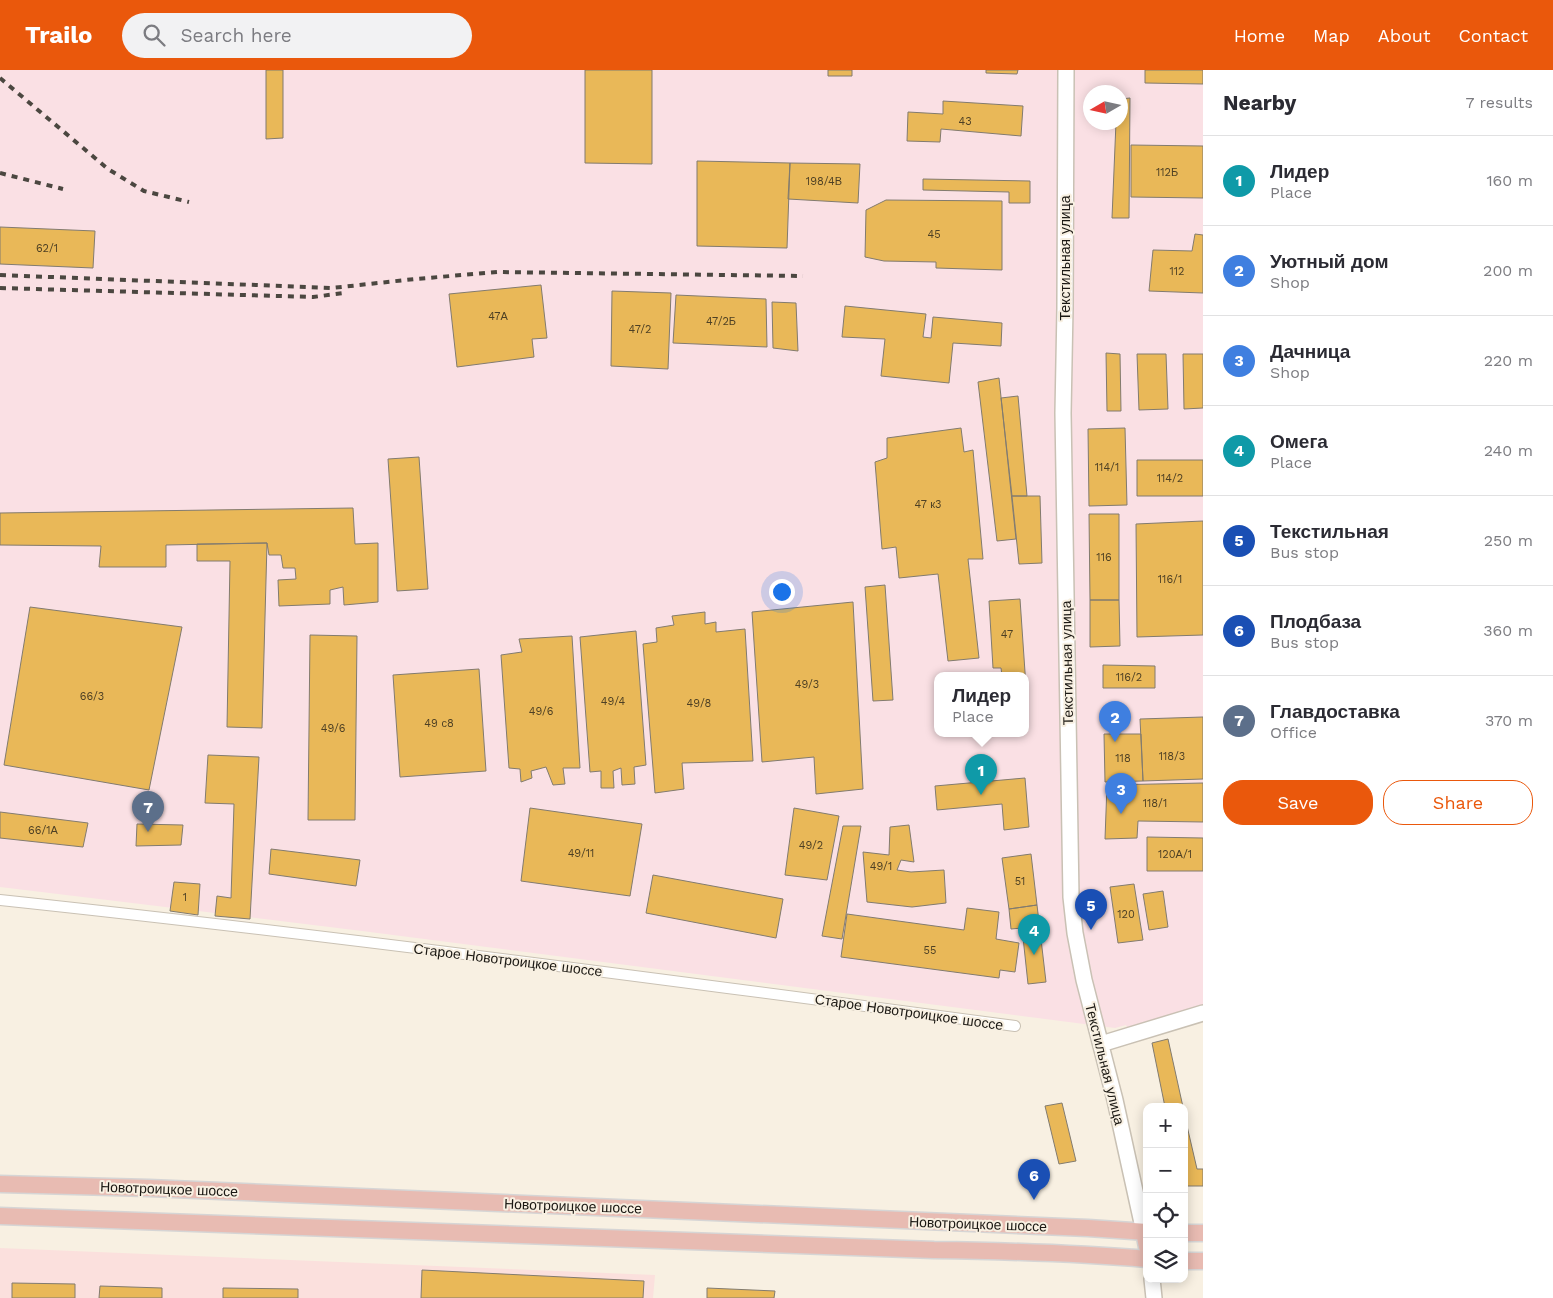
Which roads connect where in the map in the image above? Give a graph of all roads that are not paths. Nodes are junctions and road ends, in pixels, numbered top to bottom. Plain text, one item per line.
1 (1066, 70) edge
2 (0, 900) edge
3 (1203, 1013) edge
4 (1014, 1026) dead end
5 (1100, 1044) junction
6 (0, 1184) edge
7 (0, 1216) edge
8 (1143, 1224) edge
9 (1188, 1233) edge
10 (1203, 1233) edge
11 (1143, 1237) edge
12 (1143, 1259) edge
13 (1188, 1261) edge
14 (1203, 1261) edge
15 (1152, 1283) edge
16 (1154, 1298) edge

1 - 5 main road, Текстильная улица
2 - 4 street, Старое Новотроицкое шоссе
3 - 5 main road
5 - 8 main road, Текстильная улица
6 - 11 main road, Новотроицкое шоссе
7 - 12 main road, Новотроицкое шоссе
9 - 10 main road
13 - 14 main road
15 - 16 main road

